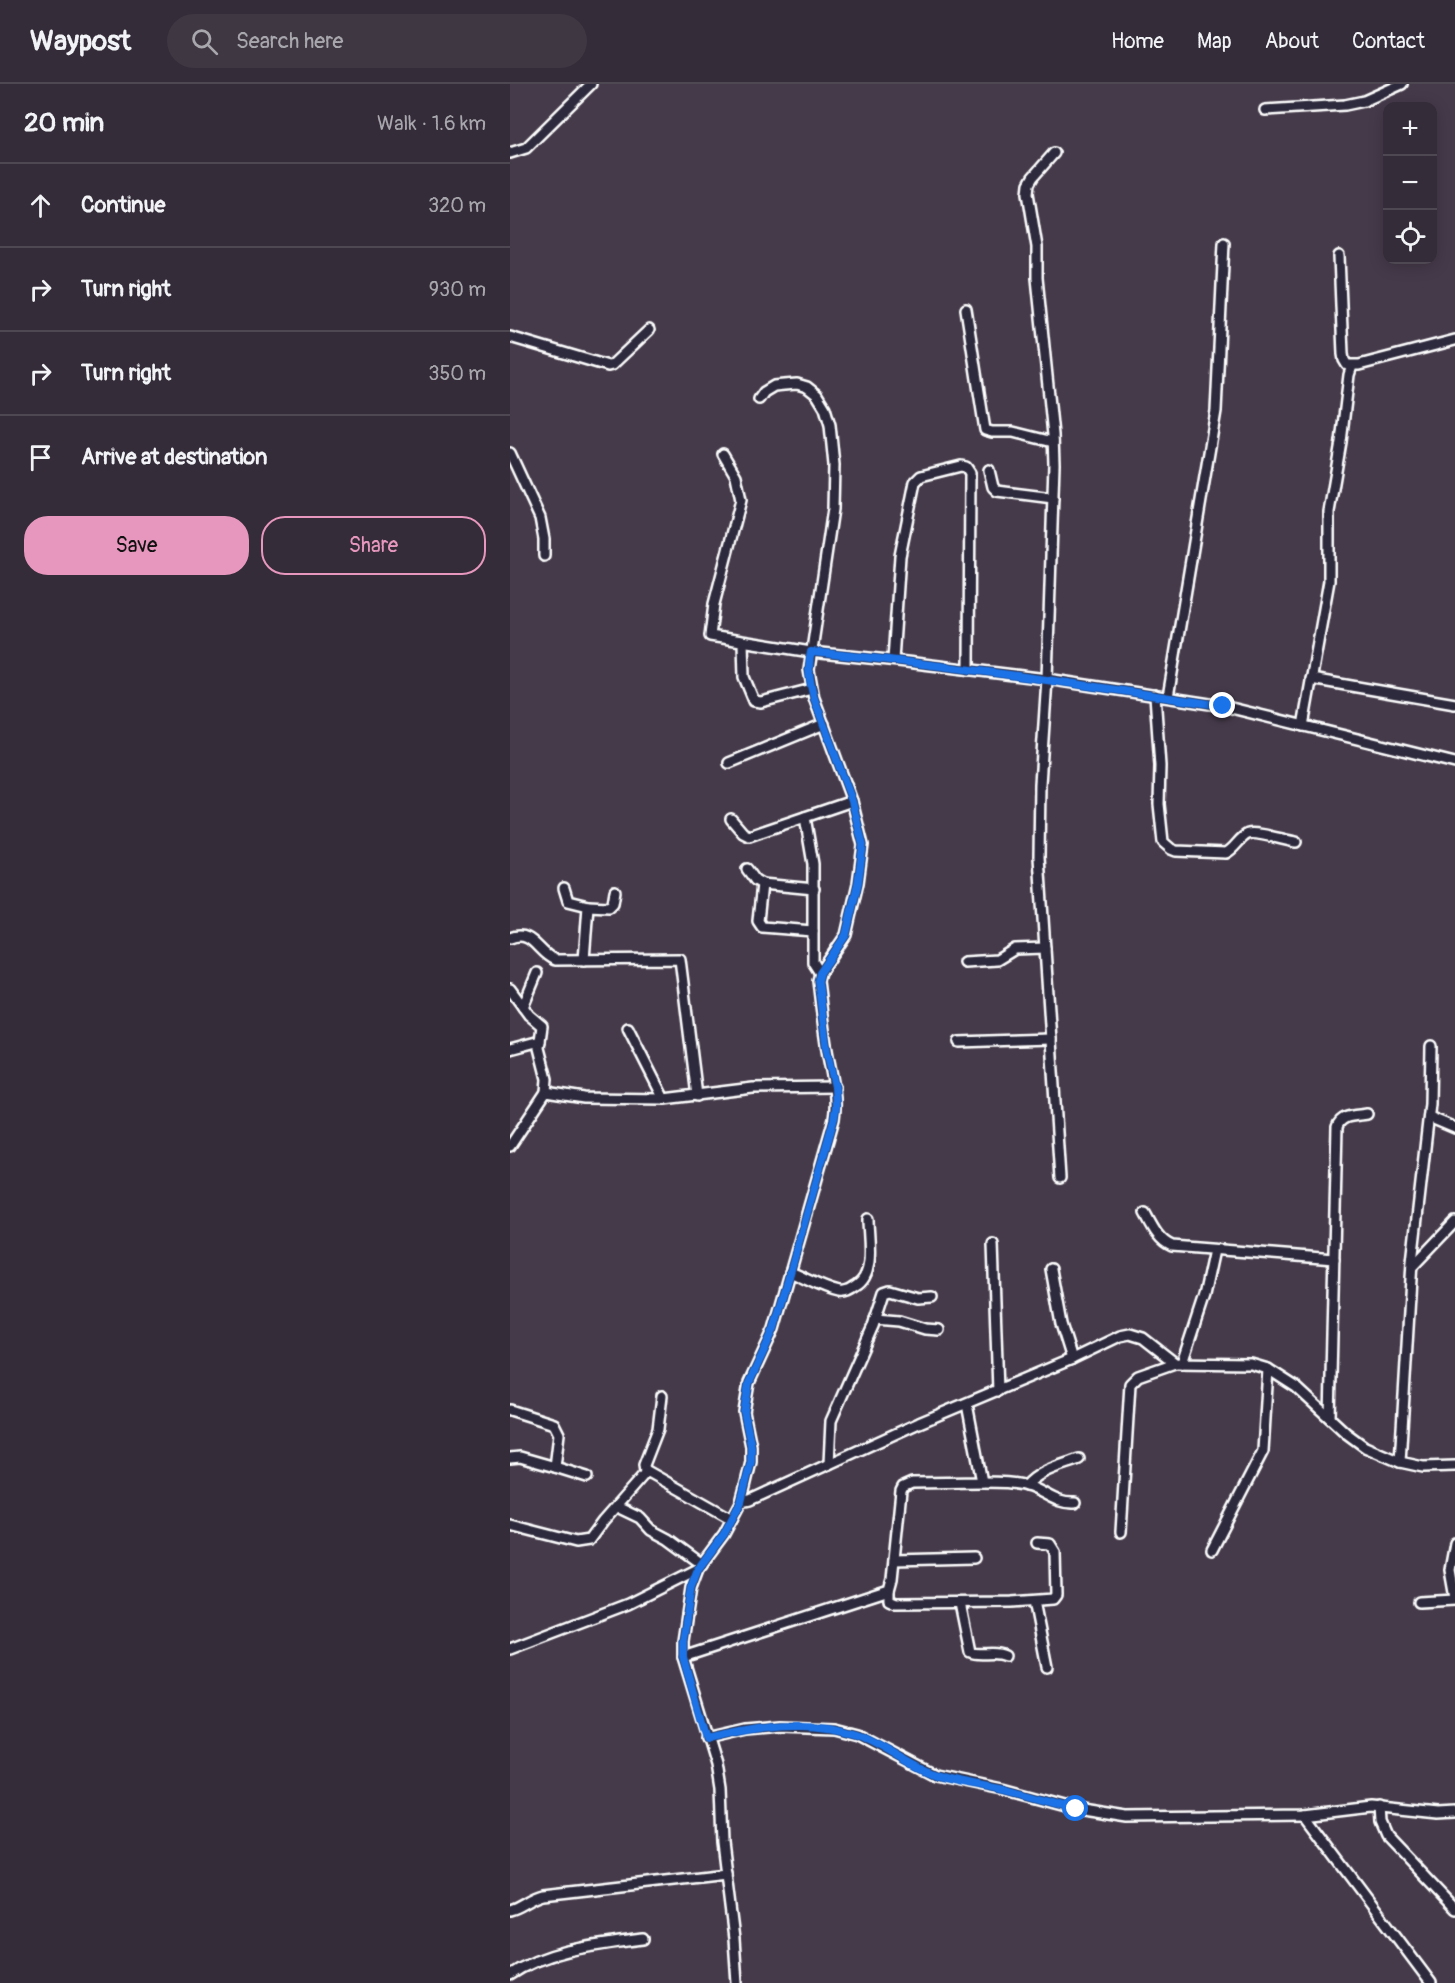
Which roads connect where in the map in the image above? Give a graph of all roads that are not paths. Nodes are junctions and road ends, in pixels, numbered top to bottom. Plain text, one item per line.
1 (591, 84) edge
2 (1402, 84) edge
3 (1264, 110) dead end
4 (510, 153) edge
5 (1054, 153) dead end
6 (1224, 243) dead end
7 (1339, 256) dead end
8 (966, 309) dead end
9 (649, 330) dead end
10 (510, 337) edge
11 (1455, 340) edge
12 (1352, 366) junction
13 (759, 399) dead end
14 (1053, 442) junction
15 (510, 453) edge
16 (723, 454) dead end
17 (989, 470) dead end
18 (1053, 498) junction
19 (544, 556) dead end
20 (743, 642) junction
21 (811, 652) junction
22 (893, 660) junction
23 (969, 670) junction
24 (1047, 679) junction
25 (1311, 679) junction
26 (812, 689) junction
27 (1155, 695) junction
28 (1168, 697) junction
29 (1455, 704) edge
30 (824, 724) junction
31 (1303, 726) junction
32 (729, 763) dead end
33 (1455, 763) edge
34 (852, 801) junction
35 (805, 818) junction
36 (732, 819) dead end
37 (1296, 842) dead end
38 (747, 869) dead end
39 (762, 884) junction
40 (564, 888) dead end
41 (814, 889) junction
42 (615, 891) dead end
43 (588, 906) junction
44 (813, 931) junction
45 (510, 938) edge
46 (1045, 948) junction
47 (584, 960) junction
48 (964, 962) dead end
49 (537, 973) dead end
50 (820, 973) junction
51 (510, 989) edge
52 (523, 1007) junction
53 (628, 1028) dead end
54 (1051, 1039) junction
55 (540, 1041) junction
56 (959, 1042) dead end
57 (1431, 1046) dead end
58 (510, 1049) edge
59 (835, 1087) junction
60 (546, 1092) junction
61 (697, 1096) junction
62 (664, 1099) junction
63 (1367, 1114) dead end
64 (1429, 1116) junction
65 (1455, 1128) edge
66 (510, 1146) edge
67 (1060, 1178) dead end
68 (1144, 1213) dead end
69 (868, 1219) dead end
70 (1455, 1222) edge
71 (993, 1244) dead end
72 (1214, 1250) junction
73 (1334, 1259) junction
74 (1412, 1267) junction
75 (1051, 1269) dead end
76 (790, 1272) junction
77 (932, 1297) dead end
78 (875, 1319) junction
79 (939, 1330) dead end
80 (1072, 1359) junction
81 (1178, 1363) junction
82 (1268, 1369) junction
83 (998, 1391) junction
84 (662, 1396) dead end
85 (967, 1404) junction
86 (510, 1410) edge
87 (1330, 1418) junction
88 (510, 1458) edge
89 (1079, 1459) dead end
90 (1400, 1462) junction
91 (829, 1464) junction
92 (1455, 1466) edge
93 (555, 1467) junction
94 (645, 1472) junction
95 (586, 1477) dead end
96 (982, 1482) junction
97 (1026, 1486) junction
98 (741, 1502) junction
99 (1075, 1503) dead end
100 (617, 1507) junction
101 (732, 1519) junction
102 (510, 1525) edge
103 (1121, 1532) dead end
104 (1037, 1543) dead end
105 (1455, 1543) edge
106 (1212, 1550) dead end
107 (974, 1558) dead end
108 (894, 1560) junction
109 (700, 1566) junction
110 (889, 1590) junction
111 (1455, 1599) edge
112 (1034, 1601) junction
113 (1419, 1602) dead end
114 (960, 1603) junction
115 (510, 1649) edge
116 (1005, 1656) dead end
117 (683, 1657) junction
118 (1047, 1668) dead end
119 (706, 1738) junction
120 (1379, 1807) junction
121 (1455, 1814) edge
122 (1305, 1815) junction
123 (726, 1874) junction
124 (1455, 1909) edge
125 (510, 1910) edge
126 (643, 1939) dead end
127 (510, 1975) edge
128 (737, 1983) edge
129 (1431, 1983) edge

1 - 4 street
2 - 3 street
5 - 14 street
6 - 28 street
7 - 12 street
8 - 14 street
9 - 10 street
11 - 12 street
12 - 25 street
13 - 21 street
14 - 18 street
15 - 19 street
16 - 20 street
17 - 18 street
18 - 24 street
20 - 21 street
20 - 26 street
21 - 22 street
21 - 26 street
22 - 23 street
22 - 23 street
23 - 24 street
24 - 27 street
24 - 46 street
25 - 29 street
25 - 31 street
26 - 30 street
27 - 28 street
27 - 37 street
28 - 31 street
30 - 32 street
30 - 34 street
31 - 33 street
34 - 35 street
34 - 50 street
35 - 36 street
35 - 41 street
38 - 39 street
39 - 41 street
39 - 44 street
40 - 43 street
41 - 44 street
42 - 43 street
43 - 47 street
44 - 50 street
45 - 47 street
46 - 48 street
46 - 54 street
47 - 61 street
49 - 52 street
50 - 59 street
51 - 52 street
52 - 55 street
53 - 62 street
54 - 56 street
54 - 67 street
55 - 58 street
55 - 60 street
57 - 64 street
59 - 61 street
59 - 76 street
60 - 62 street
60 - 66 street
61 - 62 street
63 - 73 street
64 - 65 street
64 - 74 street
68 - 72 street
69 - 76 street
70 - 74 street
71 - 83 street
72 - 73 street
72 - 81 street
73 - 87 street
74 - 90 street
75 - 80 street
76 - 98 street
77 - 78 street
78 - 79 street
78 - 91 street
80 - 81 street
80 - 83 street
81 - 82 street
81 - 103 street
82 - 87 street
82 - 106 street
83 - 85 street
84 - 94 street
85 - 91 street
85 - 96 street
86 - 93 street
87 - 90 street
88 - 93 street
89 - 97 street
90 - 92 street
91 - 98 street
93 - 95 street
94 - 100 street
94 - 101 street
96 - 97 street
96 - 108 street
97 - 99 street
98 - 101 street
100 - 102 street
100 - 109 street
101 - 109 street
104 - 112 street
105 - 111 street
107 - 108 street
108 - 110 street
109 - 115 street
109 - 117 street
110 - 114 street
110 - 117 street
111 - 113 street
112 - 114 street
112 - 118 street
114 - 116 street
117 - 119 street
119 - 122 street
119 - 123 street
120 - 121 street
120 - 122 street
120 - 124 street
122 - 129 street
123 - 125 street
123 - 128 street
126 - 127 street

